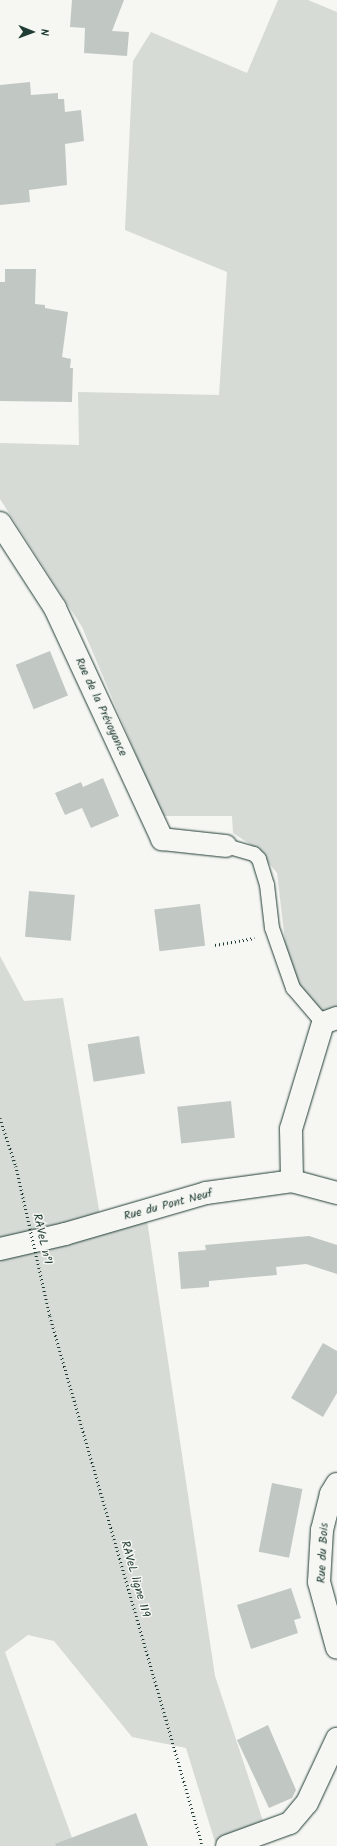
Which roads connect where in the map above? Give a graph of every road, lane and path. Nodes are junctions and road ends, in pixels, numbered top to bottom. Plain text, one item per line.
1 (0, 523) edge
2 (226, 846) joint
3 (274, 935) junction
4 (215, 945) dead end
5 (330, 1021) edge
6 (0, 1118) edge
7 (292, 1181) junction
8 (337, 1194) edge
9 (0, 1249) edge
10 (50, 1316) joint
11 (337, 1484) edge
12 (337, 1648) edge
13 (337, 1740) edge
14 (202, 1846) edge
15 (227, 1846) edge

1 - 2 street, Rue de la Prévoyance
2 - 3 lane
3 - 4 path
3 - 5 lane
5 - 7 street
6 - 10 path, RAVeL n°1, bridge
7 - 8 street, Rue du Pont Neuf
7 - 9 street, Rue du Pont Neuf
10 - 14 path, RAVeL ligne 119
11 - 12 street, Rue du Bois
13 - 15 street

